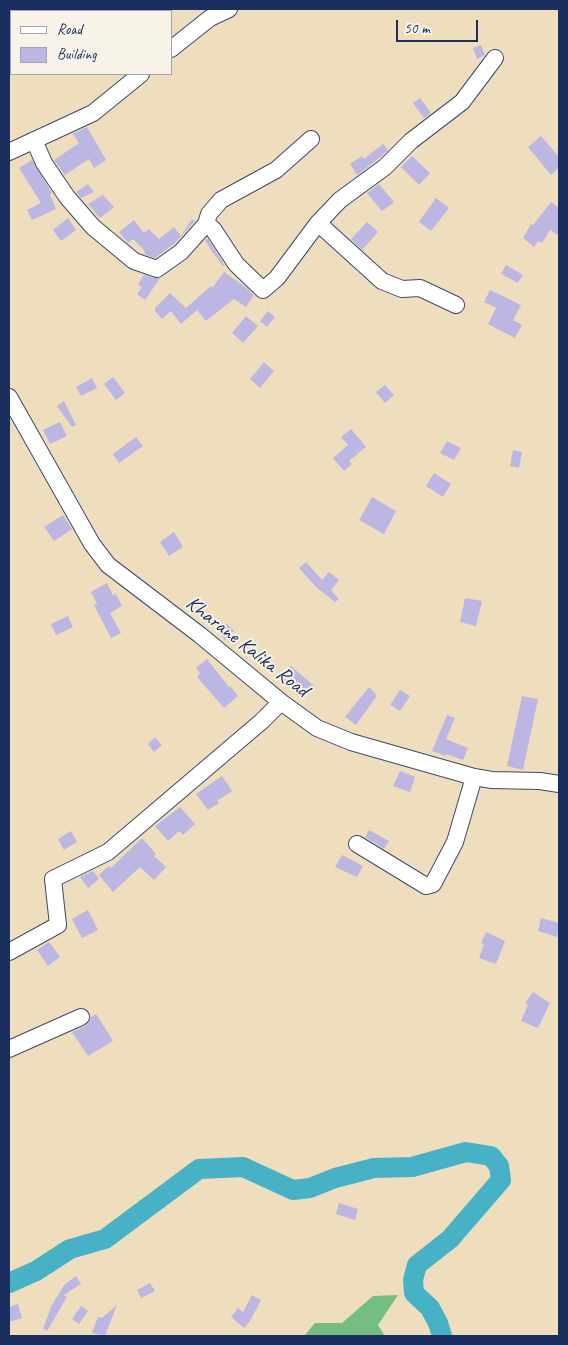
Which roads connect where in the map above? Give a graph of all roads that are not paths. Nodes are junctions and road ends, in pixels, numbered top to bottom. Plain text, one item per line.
1 (228, 9) edge
2 (172, 48) edge
3 (495, 58) dead end
4 (140, 75) edge
5 (312, 139) dead end
6 (34, 140) junction
7 (9, 152) edge
8 (318, 223) junction
9 (206, 224) junction
10 (456, 305) dead end
11 (9, 396) edge
12 (281, 702) junction
13 (474, 777) junction
14 (559, 784) edge
15 (357, 844) dead end
16 (9, 952) edge
17 (81, 1017) dead end
18 (9, 1049) edge

1 - 2 street
3 - 8 street
4 - 6 street
5 - 9 street
6 - 7 street
6 - 9 street
8 - 9 street
8 - 10 street
11 - 12 street, Kharane Kalika Road
12 - 13 street, Kharane Kalika Road
12 - 16 street
13 - 14 street, Kharane Kalika Road
13 - 15 street
17 - 18 street

